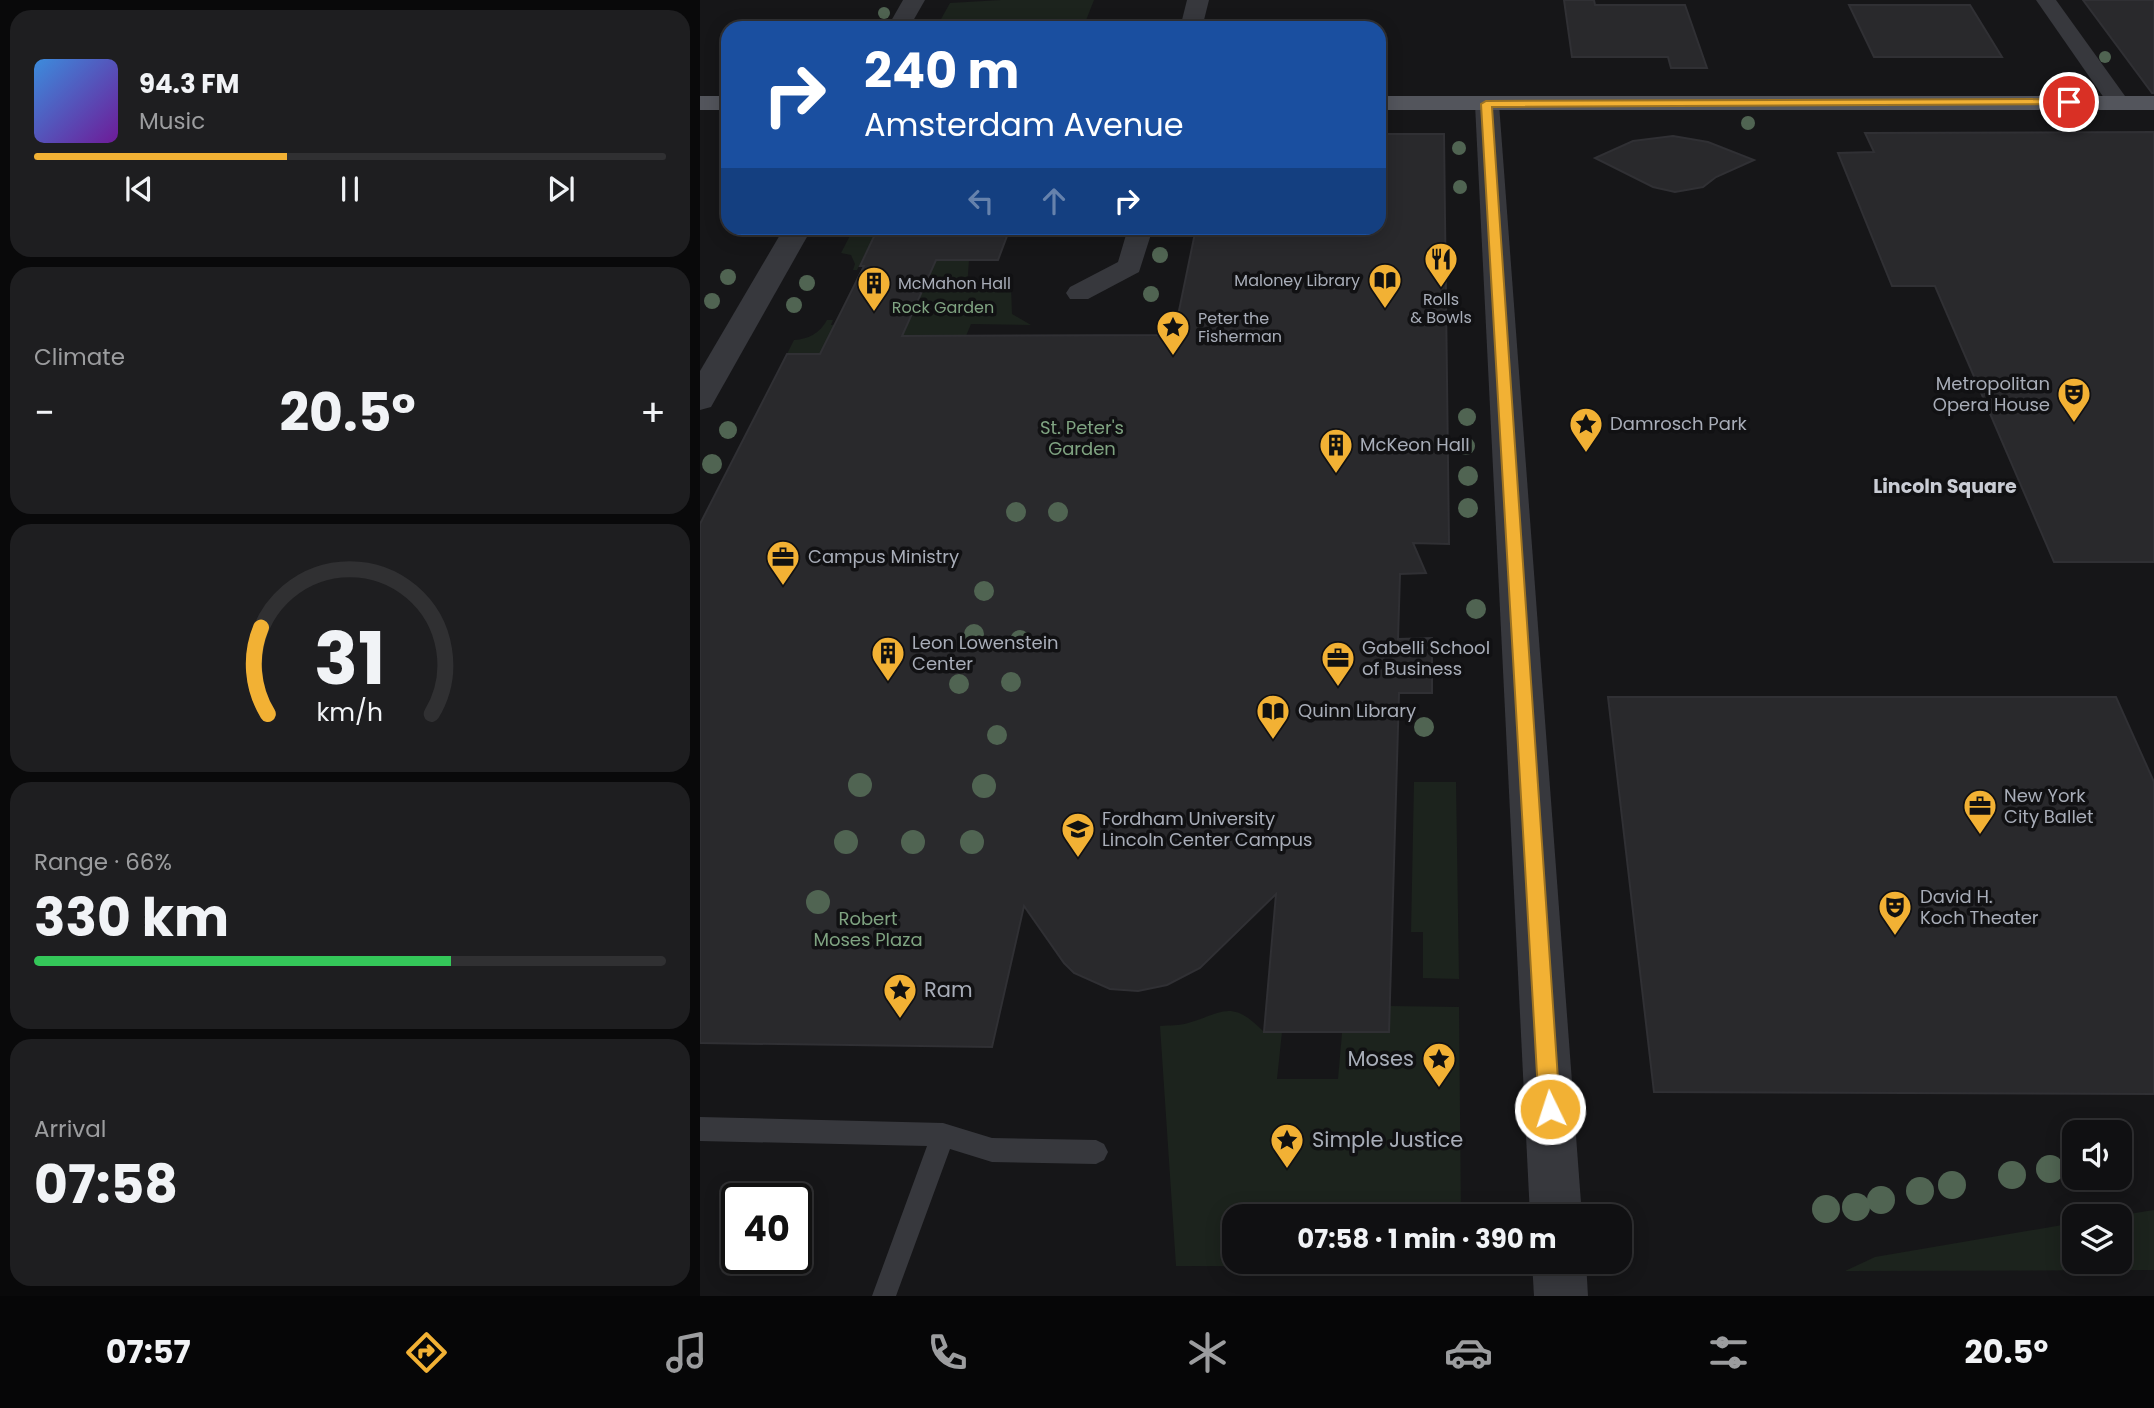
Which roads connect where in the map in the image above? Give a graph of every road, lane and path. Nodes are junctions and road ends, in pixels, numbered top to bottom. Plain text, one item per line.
1 (914, 0) edge
2 (1198, 0) edge
3 (2046, 0) edge
4 (902, 21) edge
5 (1193, 21) edge
6 (700, 103) edge
7 (721, 103) edge
8 (1386, 103) edge
9 (2119, 103) junction
10 (2154, 103) edge
11 (1486, 104) junction
12 (795, 235) edge
13 (1138, 235) edge
14 (1079, 293) dead end
15 (700, 399) edge
16 (700, 1129) edge
17 (943, 1135) junction
18 (1096, 1152) dead end
19 (1555, 1204) edge
20 (1560, 1274) edge
21 (884, 1296) edge
22 (1561, 1296) edge

1 - 4 street
2 - 5 street
3 - 9 street
6 - 7 main road
8 - 11 main road
9 - 10 main road
9 - 11 main road
11 - 19 street
12 - 15 street
13 - 14 street
16 - 17 lane
17 - 18 lane
17 - 21 lane
20 - 22 street

